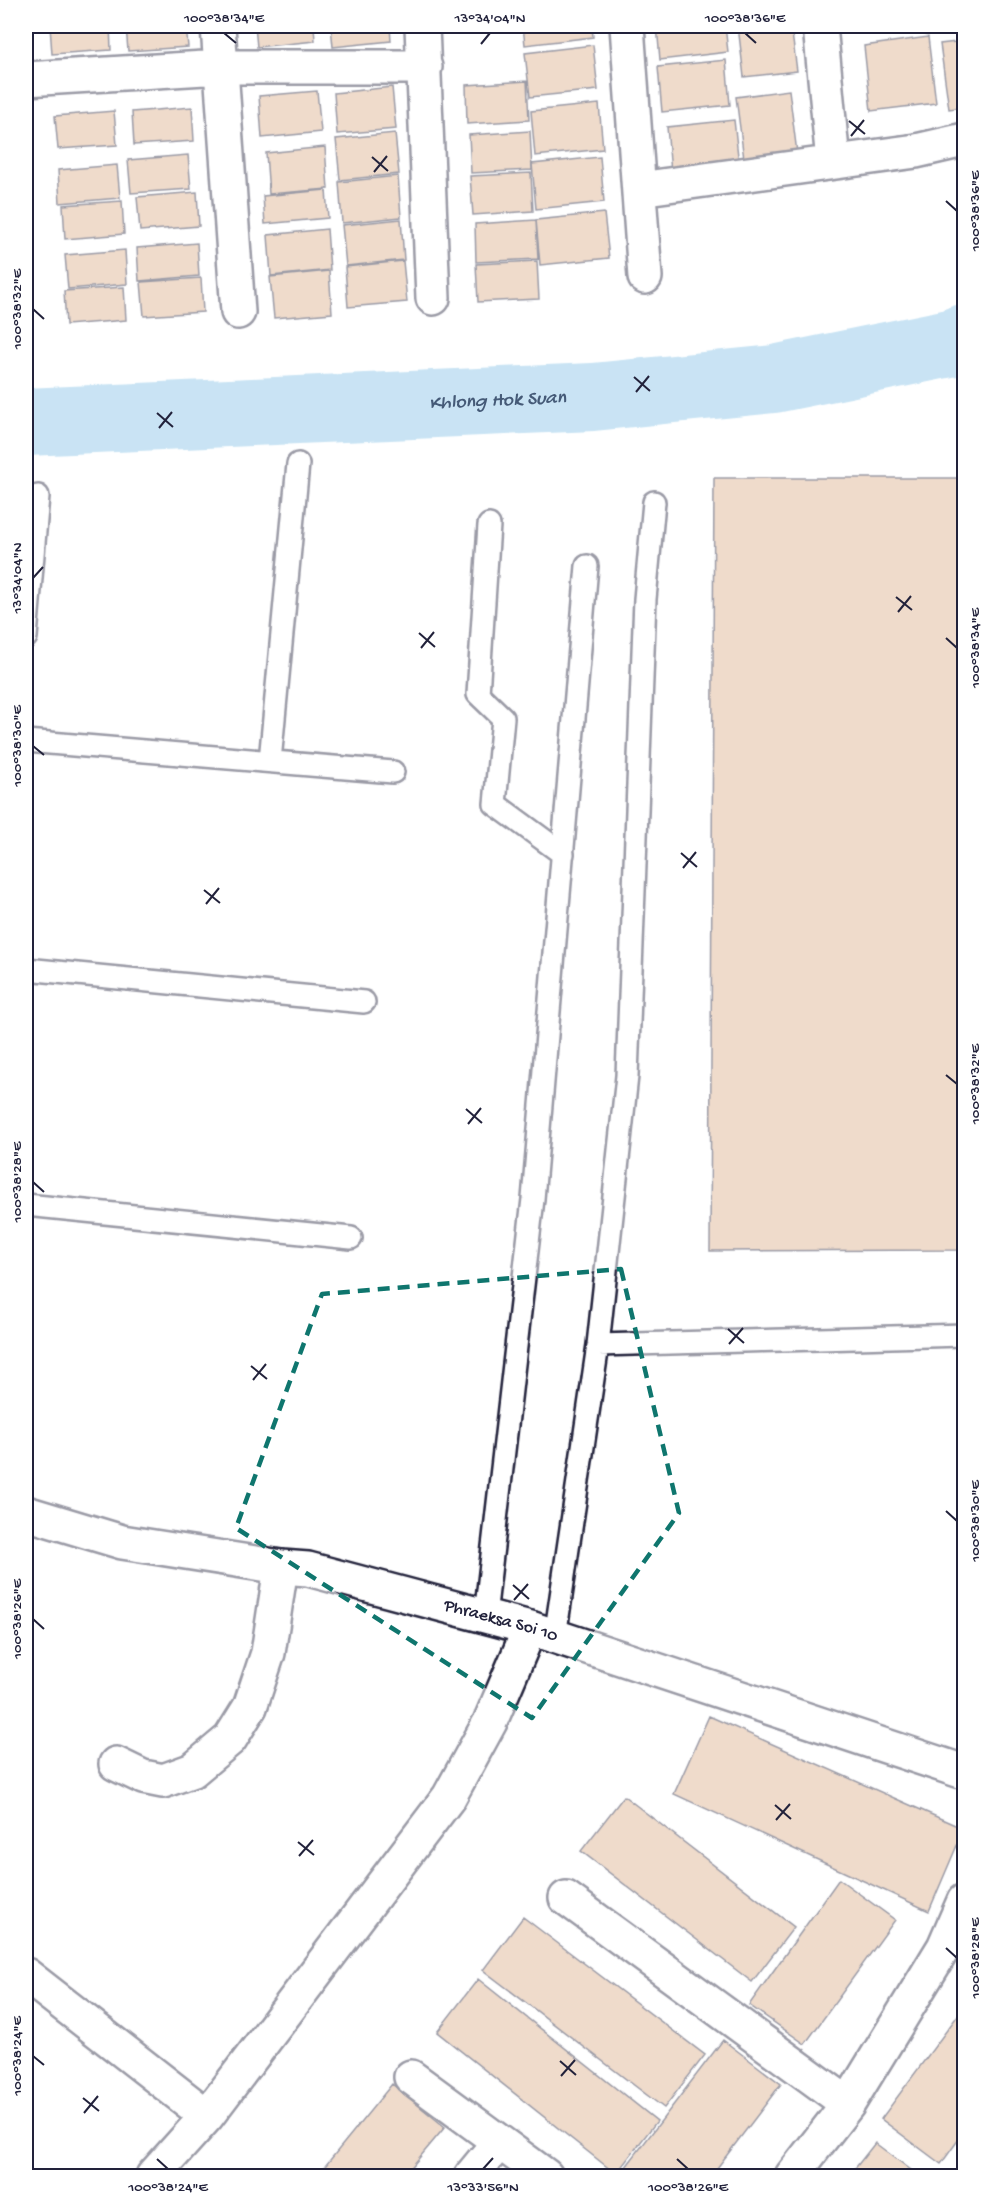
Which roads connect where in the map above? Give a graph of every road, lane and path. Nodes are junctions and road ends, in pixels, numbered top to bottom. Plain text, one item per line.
1 (218, 26) edge
2 (422, 26) edge
3 (627, 26) edge
4 (820, 26) edge
5 (221, 67) junction
6 (424, 67) junction
7 (26, 79) edge
8 (964, 140) edge
9 (833, 162) junction
10 (639, 189) junction
11 (645, 277) dead end
12 (434, 298) dead end
13 (238, 312) dead end
14 (298, 464) dead end
15 (38, 496) dead end
16 (654, 502) dead end
17 (489, 525) dead end
18 (587, 566) dead end
19 (26, 637) edge
20 (26, 741) edge
21 (270, 761) junction
22 (393, 772) dead end
23 (563, 854) junction
24 (26, 969) edge
25 (364, 1002) dead end
26 (26, 1205) edge
27 (351, 1238) dead end
28 (964, 1335) edge
29 (598, 1345) junction
30 (26, 1513) edge
31 (281, 1567) junction
32 (485, 1616) junction
33 (543, 1632) junction
34 (116, 1764) dead end
35 (964, 1772) edge
36 (566, 1898) dead end
37 (964, 1901) edge
38 (26, 1976) edge
39 (411, 2077) dead end
40 (848, 2104) junction
41 (207, 2116) junction
42 (499, 2142) junction
43 (153, 2176) edge
44 (471, 2176) edge
45 (546, 2176) edge
46 (792, 2176) edge

1 - 5 street
2 - 6 street
3 - 10 street
4 - 9 street
5 - 6 street
5 - 7 street
5 - 13 street
6 - 12 street
8 - 9 street
9 - 10 street
10 - 11 street
14 - 21 lane
15 - 19 lane
16 - 29 lane
17 - 23 lane
18 - 23 lane
20 - 21 lane
21 - 22 lane
23 - 32 lane
24 - 25 lane
26 - 27 lane
28 - 29 lane
29 - 33 lane
30 - 31 street, Phraeksa Soi 10
31 - 32 street, Phraeksa Soi 10
31 - 34 street
32 - 33 street, Phraeksa Soi 10
33 - 35 street, Phraeksa Soi 10
33 - 41 street
36 - 40 street
37 - 40 street
38 - 41 street
39 - 42 street
40 - 46 street
41 - 43 street
42 - 44 street
42 - 45 street

